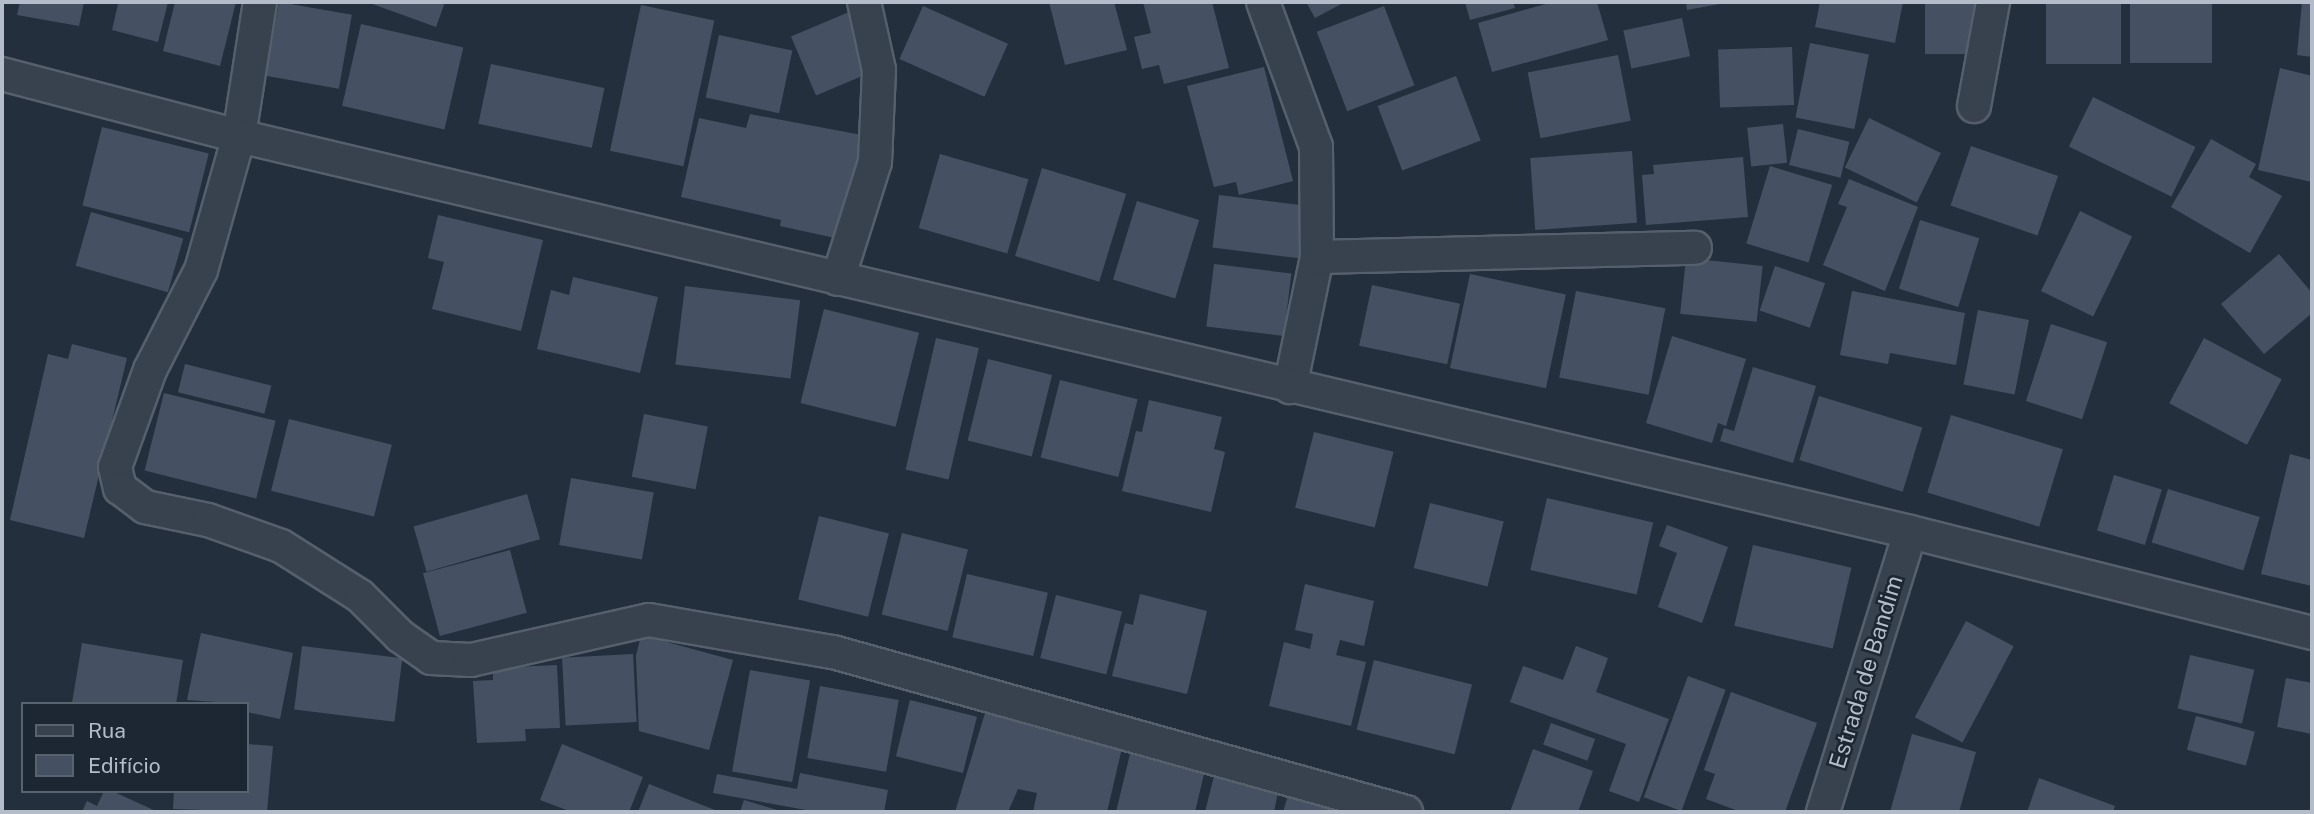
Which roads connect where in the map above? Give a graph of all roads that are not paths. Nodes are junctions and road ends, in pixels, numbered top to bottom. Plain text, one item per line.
1 (260, 2) edge
2 (864, 2) edge
3 (1264, 2) edge
4 (1993, 2) edge
5 (2, 74) edge
6 (1974, 106) dead end
7 (239, 136) junction
8 (1695, 248) dead end
9 (1317, 257) junction
10 (838, 279) junction
11 (1290, 387) junction
12 (1910, 532) junction
13 (2312, 633) edge
14 (1406, 812) edge
15 (1823, 812) edge

1 - 7 street
2 - 10 street
3 - 9 street
4 - 6 street
5 - 7 street
7 - 10 street
7 - 14 street
8 - 9 street
9 - 11 street
10 - 11 street
11 - 12 street
12 - 13 street
12 - 15 street, Estrada de Bandim

